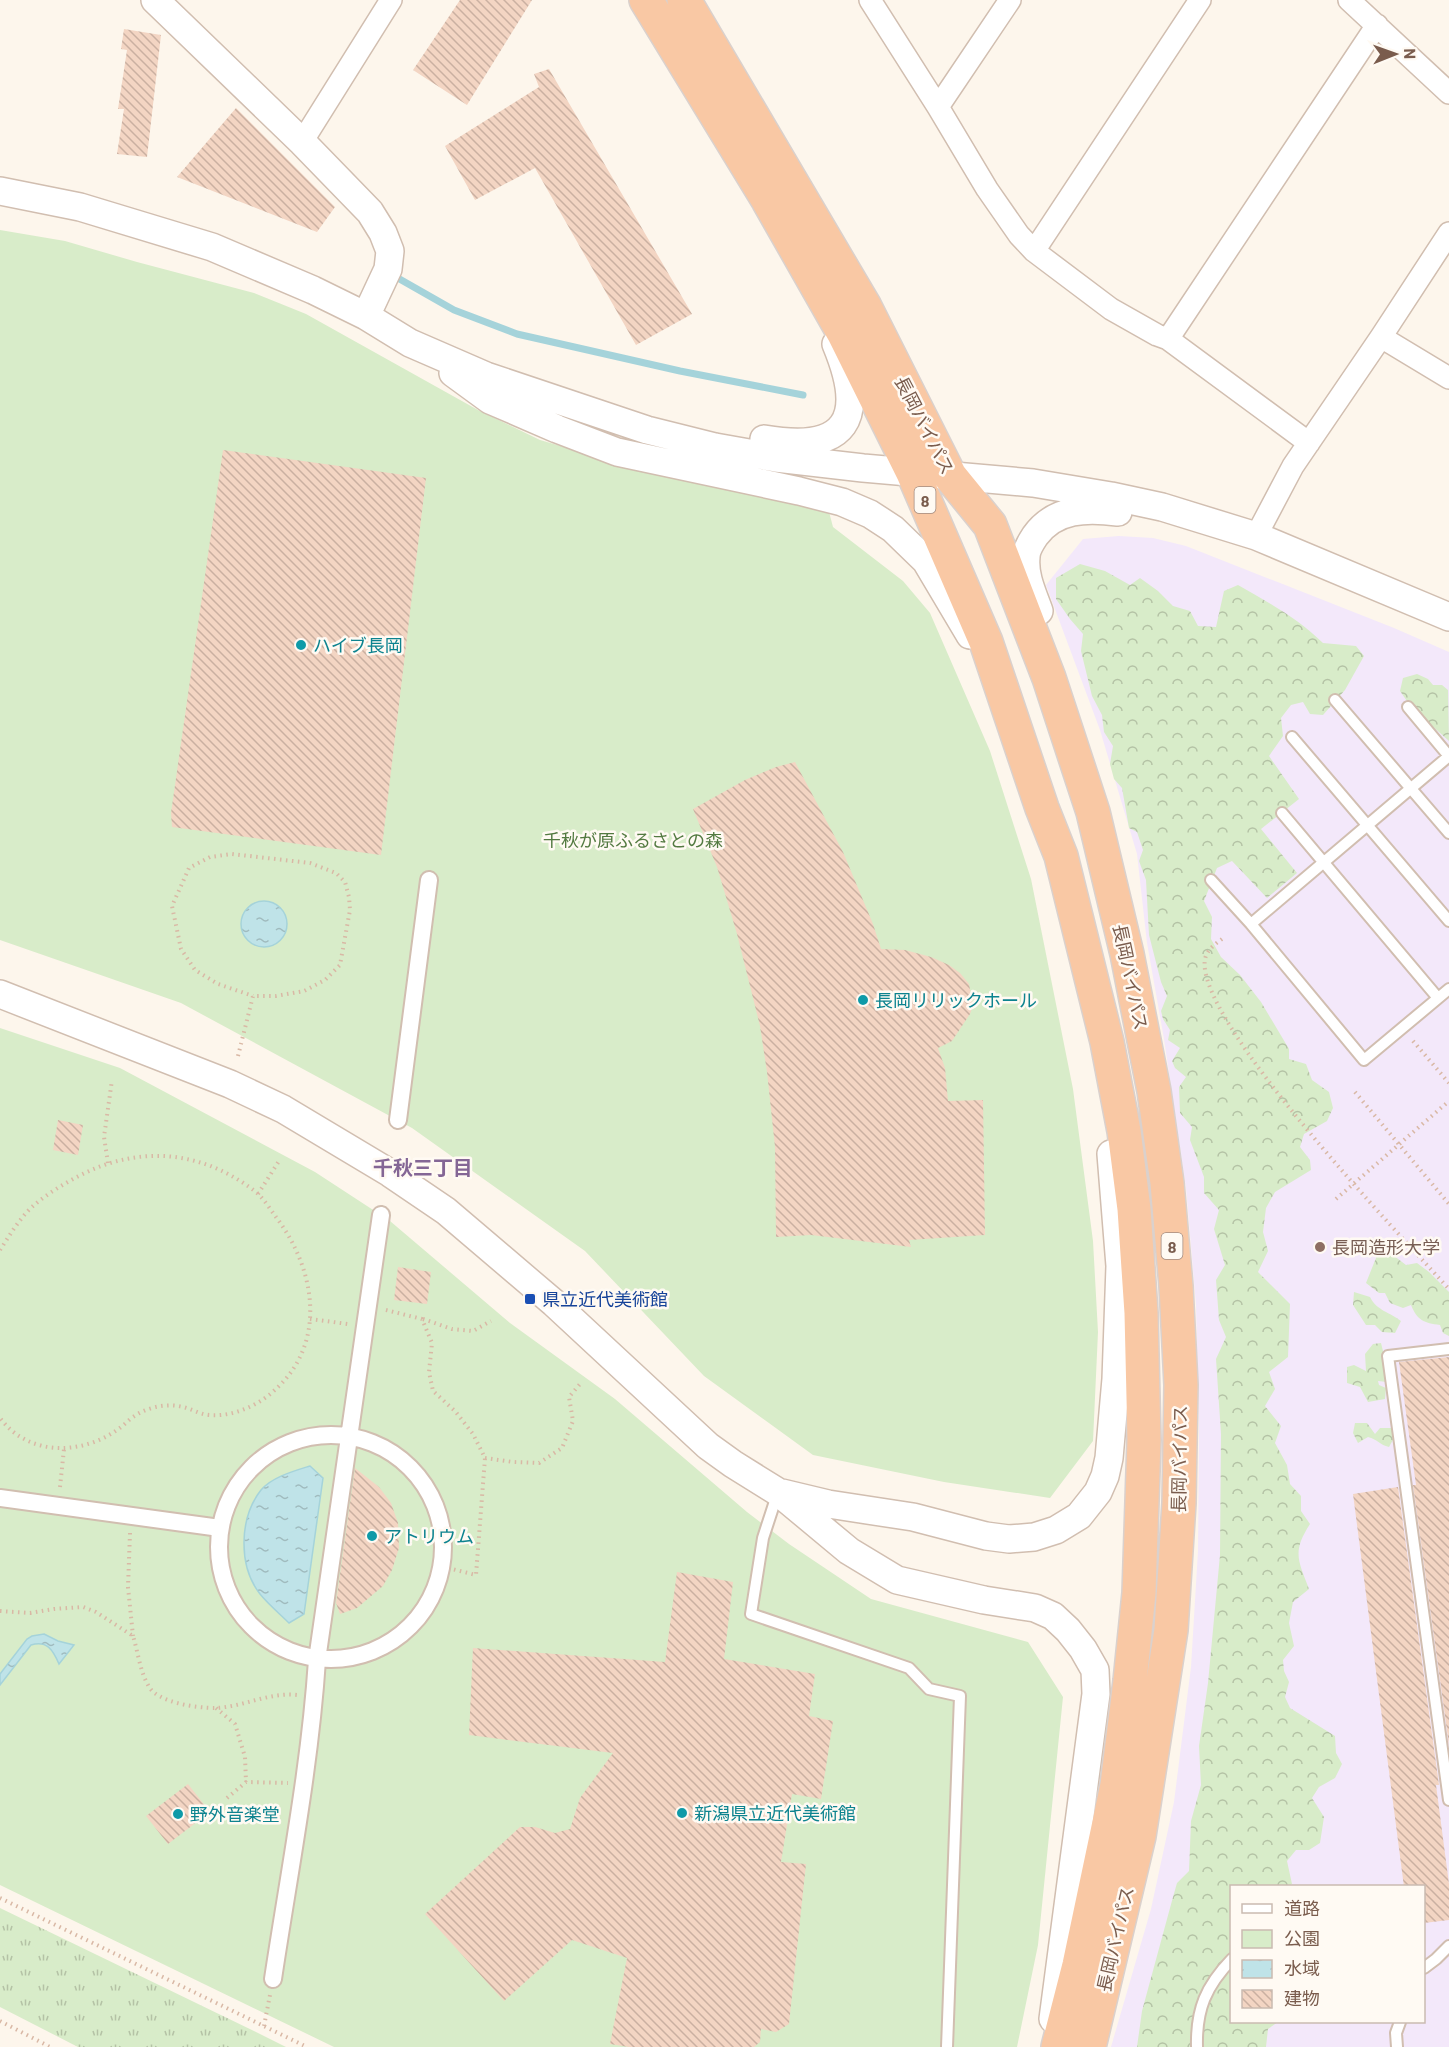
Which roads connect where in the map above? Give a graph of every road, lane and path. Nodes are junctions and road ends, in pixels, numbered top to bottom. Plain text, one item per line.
1 (155, 0) edge
2 (391, 0) edge
3 (646, 0) edge
4 (684, 0) edge
5 (870, 0) edge
6 (1010, 0) edge
7 (1200, 0) edge
8 (1349, 0) edge
9 (1377, 25) junction
10 (1449, 93) edge
11 (938, 107) junction
12 (302, 142) junction
13 (0, 191) edge
14 (1449, 233) edge
15 (1034, 251) junction
16 (798, 252) junction
17 (366, 316) junction
18 (1381, 337) junction
19 (1168, 339) junction
20 (410, 343) junction
21 (486, 376) junction
22 (1449, 378) edge
23 (1309, 442) junction
24 (913, 473) junction
25 (950, 476) junction
26 (1256, 536) junction
27 (1449, 617) edge
28 (1449, 630) edge
29 (1335, 700) dead end
30 (1408, 707) dead end
31 (1009, 708) junction
32 (1292, 736) dead end
33 (1449, 756) edge
34 (1410, 788) junction
35 (1093, 812) junction
36 (1282, 813) dead end
37 (1366, 825) junction
38 (1449, 833) edge
39 (1323, 862) junction
40 (429, 880) dead end
41 (1211, 880) dead end
42 (1449, 921) edge
43 (1251, 924) junction
44 (1222, 939) dead end
45 (1449, 989) edge
46 (0, 994) edge
47 (253, 996) junction
48 (1438, 998) junction
49 (1413, 1041) dead end
50 (1107, 1042) junction
51 (238, 1056) dead end
52 (112, 1080) dead end
53 (1449, 1083) edge
54 (1355, 1092) dead end
55 (1449, 1101) edge
56 (398, 1120) dead end
57 (1399, 1144) junction
58 (279, 1161) dead end
59 (108, 1163) junction
60 (1354, 1183) junction
61 (258, 1194) junction
62 (1336, 1199) dead end
63 (1449, 1204) edge
64 (381, 1215) dead end
65 (0, 1250) edge
66 (1449, 1289) edge
67 (368, 1306) junction
68 (310, 1319) junction
69 (422, 1319) junction
70 (491, 1321) dead end
71 (364, 1326) junction
72 (1449, 1349) edge
73 (580, 1384) dead end
74 (0, 1418) edge
75 (349, 1435) junction
76 (64, 1449) junction
77 (485, 1458) junction
78 (778, 1492) junction
79 (0, 1498) edge
80 (58, 1506) junction
81 (130, 1516) junction
82 (220, 1528) junction
83 (440, 1566) junction
84 (0, 1611) edge
85 (134, 1636) junction
86 (317, 1660) junction
87 (315, 1697) junction
88 (216, 1708) junction
89 (246, 1782) junction
90 (303, 1784) junction
91 (227, 1798) dead end
92 (1449, 1800) edge
93 (0, 1898) edge
94 (1449, 1946) edge
95 (1230, 1961) edge
96 (1425, 1967) edge
97 (273, 1979) joint
98 (0, 2021) edge
99 (1400, 2023) edge
100 (264, 2026) junction
101 (50, 2047) edge
102 (307, 2047) edge
103 (947, 2047) edge
104 (1050, 2047) edge
105 (1058, 2047) edge
106 (1089, 2047) edge
107 (1197, 2047) edge
108 (1397, 2047) edge

1 - 12 street
2 - 12 street
3 - 16 highway, 長岡バイパス / 8
4 - 25 highway, 長岡バイパス / 8
5 - 11 street
6 - 11 street
7 - 15 street
8 - 9 street
9 - 10 street
9 - 19 street
11 - 15 street
12 - 17 street
13 - 17 street
14 - 18 street
15 - 19 street
16 - 21 street
16 - 24 highway, 長岡バイパス / 8
17 - 20 street
18 - 22 street
18 - 23 street
19 - 23 street
20 - 21 street
20 - 31 street
21 - 24 street
23 - 26 street
24 - 25 street
24 - 31 highway, 長岡バイパス / 8
25 - 26 street
25 - 35 highway, 長岡バイパス / 8
26 - 27 street
28 - 35 street
29 - 34 lane
30 - 33 lane
31 - 50 highway, 長岡バイパス / 8
32 - 37 lane
33 - 34 lane
34 - 37 lane
34 - 38 lane
35 - 106 highway, 長岡バイパス / 8
36 - 39 lane
37 - 39 lane
37 - 42 lane
39 - 43 lane
39 - 48 lane
40 - 56 street
41 - 43 lane
43 - 48 lane
44 - 60 path
45 - 48 lane
46 - 78 street
47 - 47 path
47 - 51 path
49 - 53 path
50 - 78 street
50 - 105 highway, 長岡バイパス / 8
52 - 59 path
54 - 57 path
55 - 57 path
57 - 60 path
57 - 63 path
58 - 61 path
59 - 61 path
59 - 65 path
60 - 62 path
60 - 66 path
61 - 68 path
64 - 67 street
67 - 69 path
67 - 71 street
68 - 71 path
68 - 76 path
69 - 70 path
69 - 77 path
71 - 75 street
72 - 92 lane
73 - 77 path
74 - 76 path
75 - 82 street
75 - 83 street
75 - 86 street
76 - 80 path
77 - 83 path
78 - 103 lane
78 - 104 street
79 - 80 street
80 - 81 street
81 - 82 street
81 - 85 path
82 - 86 street
83 - 86 street
84 - 85 path
85 - 88 path
86 - 87 street
87 - 88 path
87 - 90 street
88 - 89 path
89 - 90 path
89 - 91 path
90 - 97 street
93 - 100 path
94 - 96 lane
95 - 107 lane
97 - 100 path
98 - 101 path
99 - 108 lane
100 - 102 path

